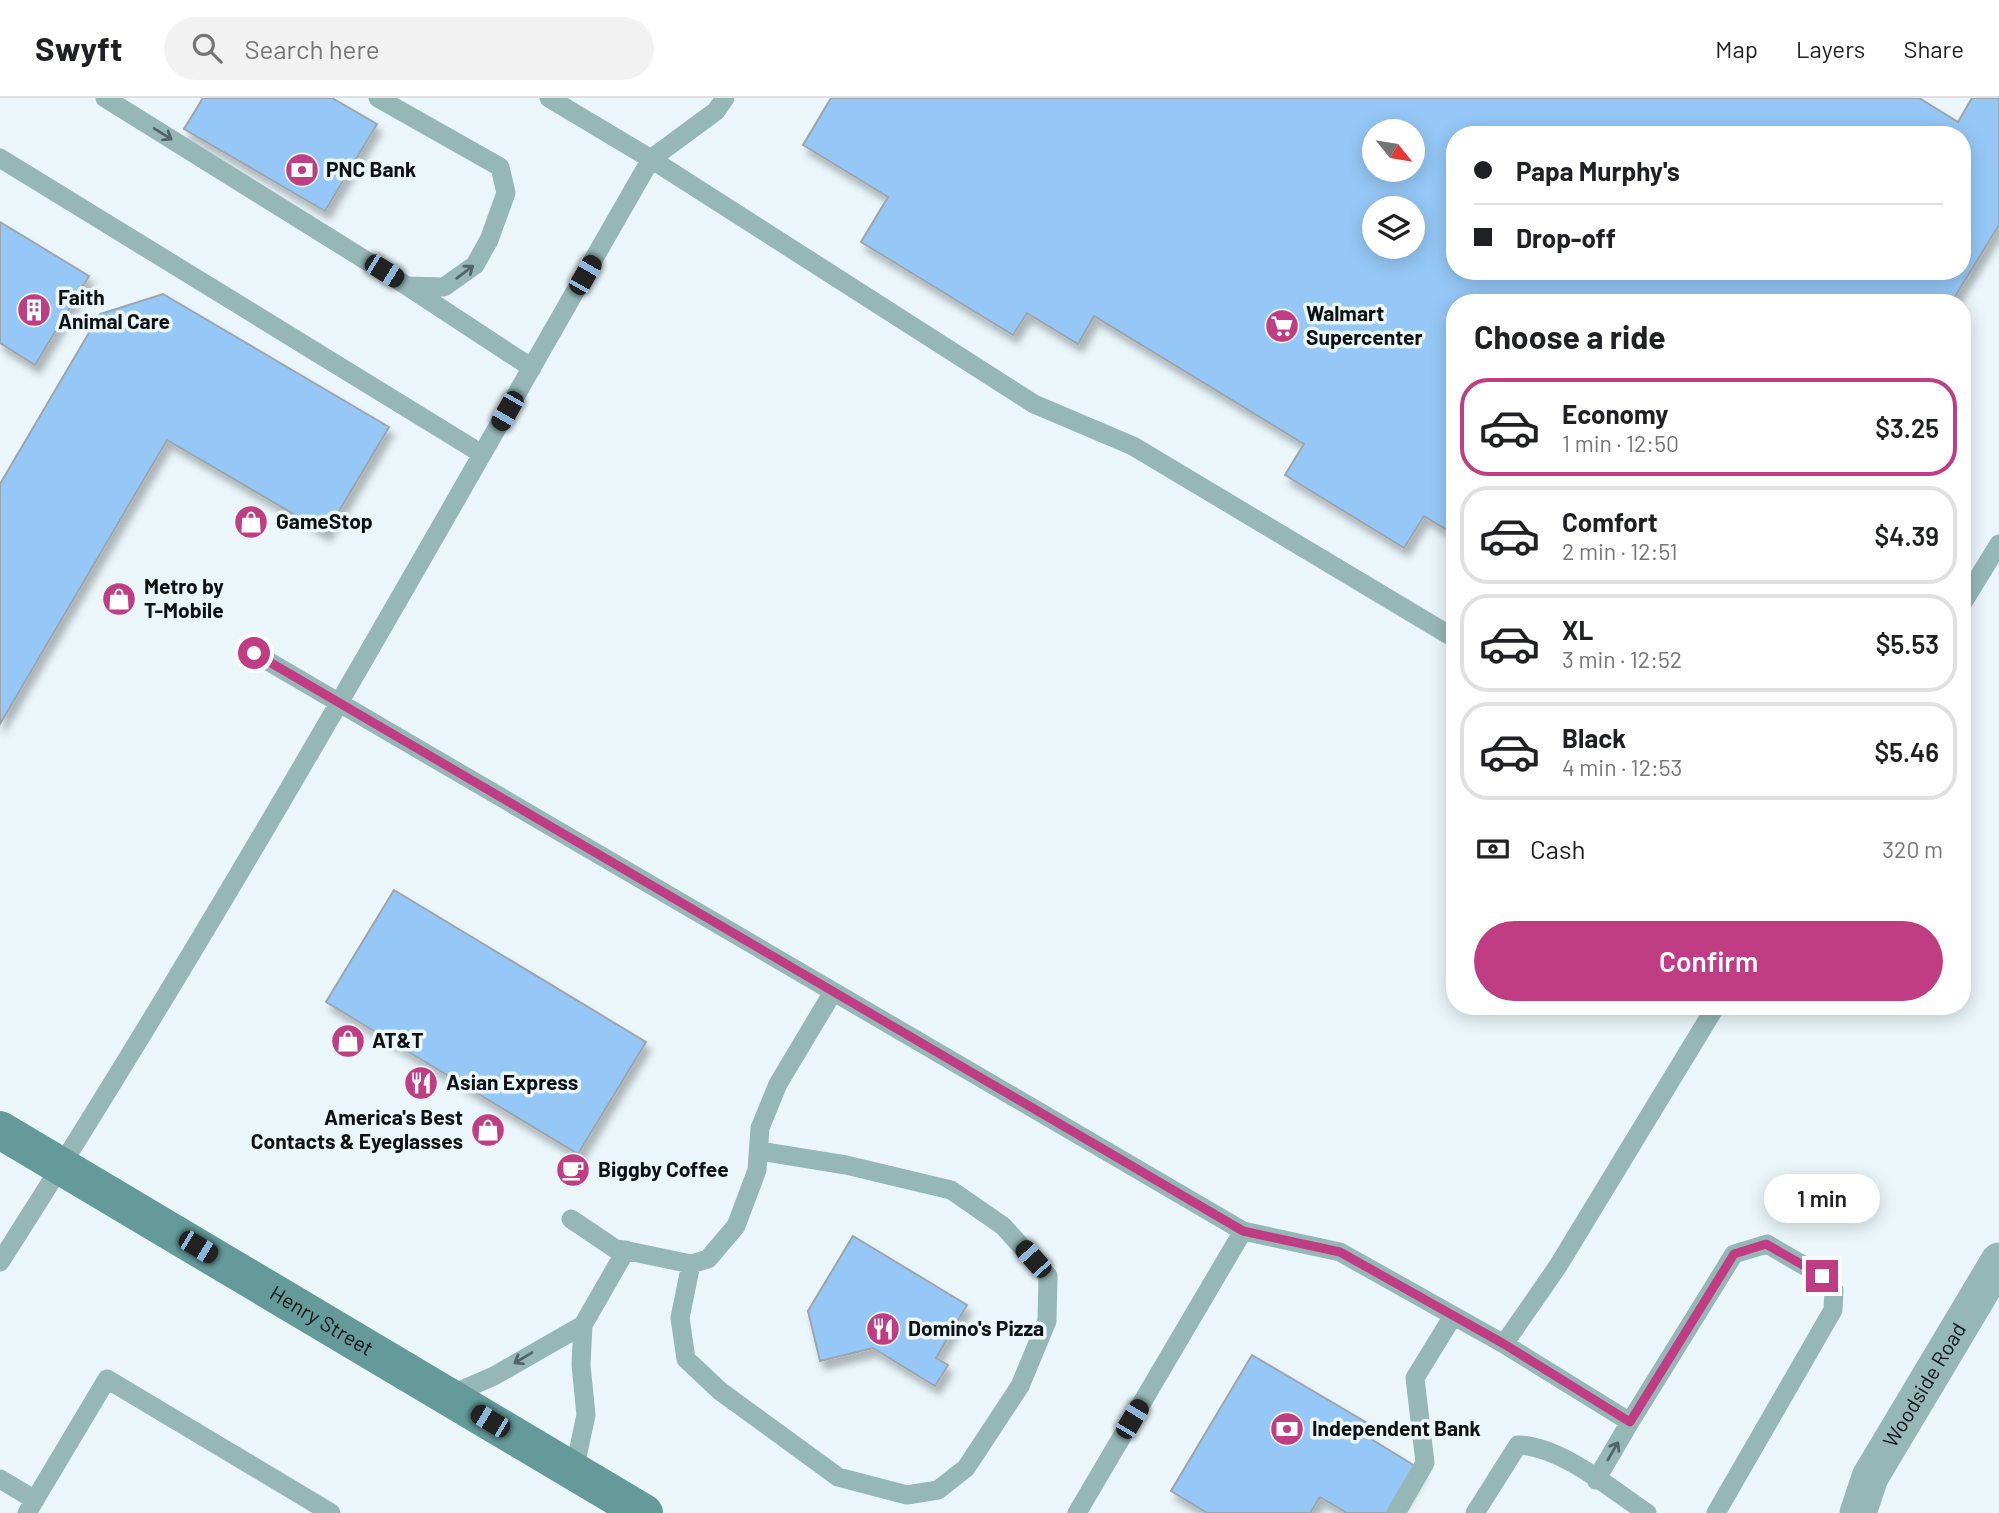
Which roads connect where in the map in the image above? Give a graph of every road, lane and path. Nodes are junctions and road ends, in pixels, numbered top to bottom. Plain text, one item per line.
1 (105, 98) edge
2 (378, 98) edge
3 (549, 98) edge
4 (725, 98) edge
5 (0, 158) edge
6 (651, 159) junction
7 (407, 286) junction
8 (532, 368) junction
9 (482, 454) junction
10 (1999, 544) edge
11 (1971, 589) edge
12 (1446, 633) edge
13 (254, 653) dead end
14 (338, 702) junction
15 (833, 992) junction
16 (1711, 1015) edge
17 (0, 1130) edge
18 (759, 1151) junction
19 (62, 1166) junction
20 (571, 1219) dead end
21 (1243, 1231) junction
22 (626, 1250) junction
23 (1999, 1261) edge
24 (0, 1262) edge
25 (691, 1264) junction
26 (1453, 1315) junction
27 (583, 1325) junction
28 (1504, 1344) junction
29 (448, 1396) junction
30 (1630, 1422) junction
31 (574, 1471) junction
32 (0, 1479) edge
33 (1596, 1480) junction
34 (31, 1507) edge
35 (331, 1513) edge
36 (644, 1513) edge
37 (1077, 1513) edge
38 (1396, 1513) edge
39 (1475, 1513) edge
40 (1647, 1513) edge
41 (1716, 1513) edge
42 (1858, 1513) edge

1 -> 7 lane
7 -> 2 lane
3 - 6 lane
4 - 6 lane
5 - 9 lane
6 - 8 lane
6 - 12 lane
7 - 8 lane
8 - 9 lane
9 - 14 lane
10 - 11 lane
13 - 14 lane
14 - 15 lane
14 - 19 lane
15 - 18 lane
15 - 21 lane
16 - 28 lane
17 - 19 main road, Henry Street
18 - 25 lane
18 - 25 lane
19 - 24 lane
19 - 29 main road, Henry Street
20 - 22 lane
21 - 26 lane
21 - 37 lane
22 - 25 lane
22 - 27 lane
23 - 42 street, Woodside Road
26 - 28 lane
26 - 38 lane
27 -> 29 lane
27 - 31 lane
28 - 30 lane
29 - 31 main road, Henry Street
33 -> 30 lane
30 - 41 lane
31 - 36 main road, Henry Street
32 - 34 lane
33 - 39 lane
33 - 40 lane
34 - 35 lane

